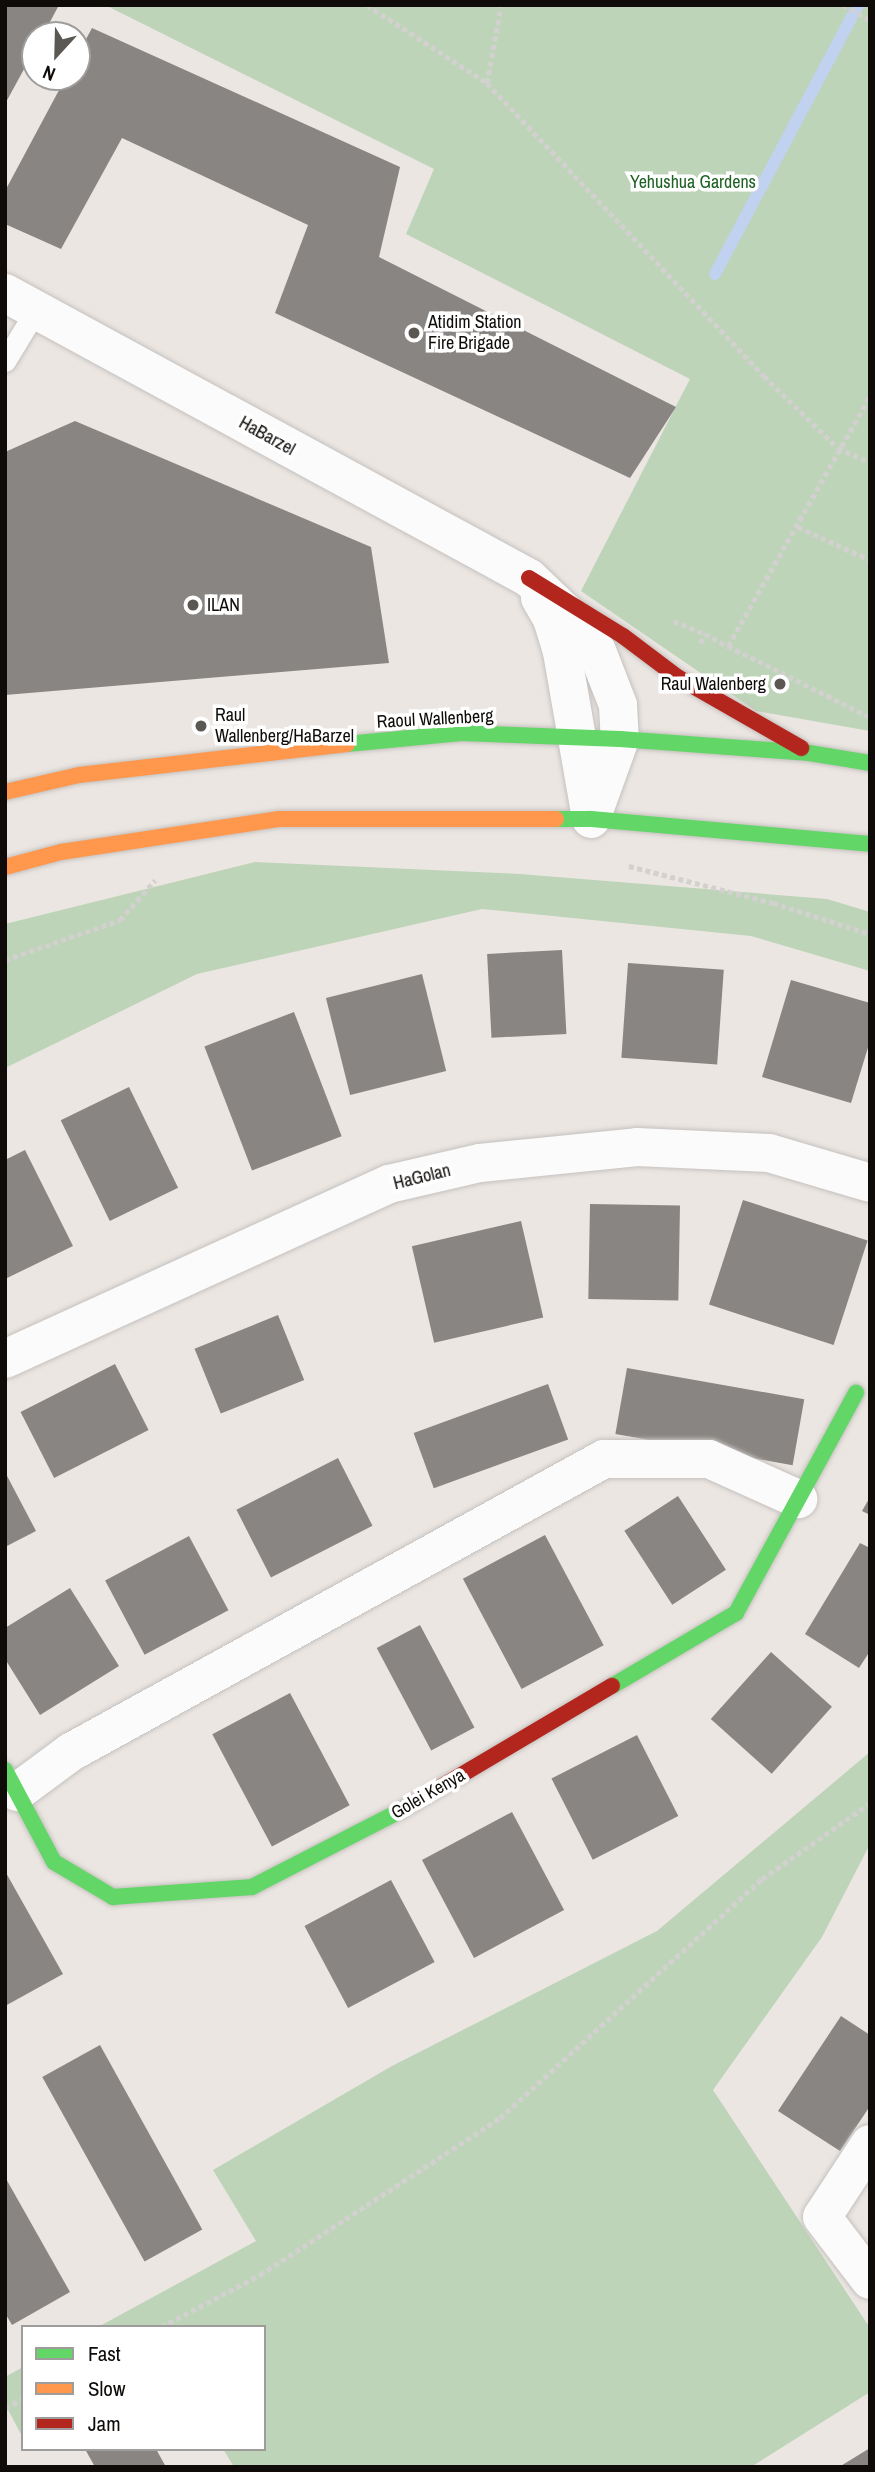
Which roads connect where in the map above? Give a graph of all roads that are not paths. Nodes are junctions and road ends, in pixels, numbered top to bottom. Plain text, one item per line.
1 (21, 302) edge
2 (5, 361) edge
3 (529, 578) junction
4 (574, 737) junction
5 (620, 739) junction
6 (809, 753) junction
7 (870, 763) edge
8 (5, 792) edge
9 (591, 820) junction
10 (870, 844) edge
11 (5, 867) edge
12 (870, 1183) edge
13 (5, 1359) edge
14 (856, 1393) dead end
15 (798, 1499) junction
16 (11, 1781) edge
17 (870, 2144) edge
18 (870, 2280) edge

1 - 2 lane
1 - 3 street, HaBarzel
3 - 4 street
3 - 5 street, HaBarzel
3 - 6 street
4 - 5 street, Raoul Wallenberg
4 - 8 street, Raoul Wallenberg
4 - 9 street
5 - 6 street, Raoul Wallenberg
5 - 9 street, HaBarzel
6 - 7 street, Raoul Wallenberg
9 - 10 street
9 - 11 street
12 - 13 street, HaGolan
14 - 15 street, Golei Kenya
15 - 16 street, Golei Kenya
15 - 16 street, Golei Kenya
17 - 18 street

